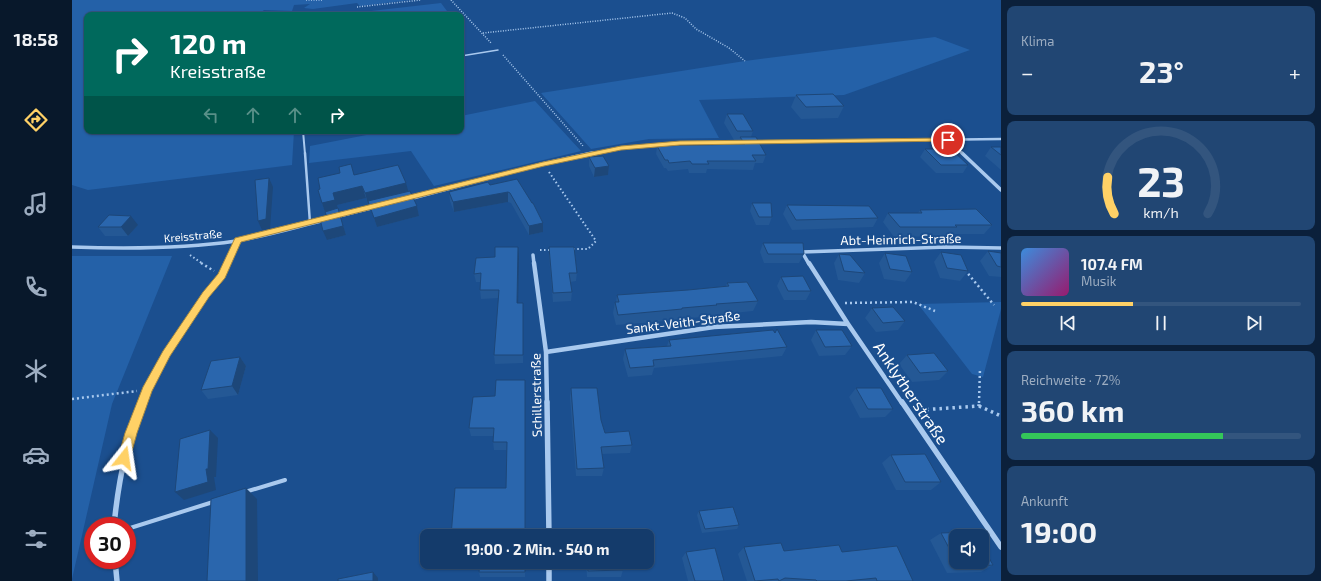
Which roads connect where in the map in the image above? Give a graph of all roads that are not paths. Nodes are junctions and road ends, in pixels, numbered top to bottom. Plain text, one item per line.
1 (498, 50) road end
2 (464, 56) edge
3 (303, 134) edge
4 (1001, 139) edge
5 (948, 140) junction
6 (1001, 190) edge
7 (407, 199) edge
8 (377, 206) edge
9 (310, 223) junction
10 (238, 240) junction
11 (72, 247) edge
12 (1001, 248) edge
13 (802, 252) joint
14 (533, 255) road end
15 (848, 324) junction
16 (546, 352) junction
17 (285, 480) dead end
18 (240, 494) edge
19 (217, 501) edge
20 (114, 517) edge
21 (136, 526) edge
22 (548, 529) edge
23 (1001, 547) edge
24 (116, 569) edge
25 (549, 569) edge
26 (117, 581) edge
27 (549, 581) edge

1 - 2 lane
3 - 9 lane
4 - 5 street
5 - 6 street
5 - 7 street
8 - 9 street, Kreisstraße
9 - 10 street, Kreisstraße
10 - 11 street, Kreisstraße
10 - 20 street
12 - 13 street, Abt-Heinrich-Straße
13 - 15 street, Anklytherstraße
14 - 16 street, Schillerstraße
15 - 16 street, Sankt-Veith-Straße
15 - 23 street, Anklytherstraße
16 - 22 street, Schillerstraße
17 - 18 lane
19 - 21 lane
24 - 26 street
25 - 27 street

